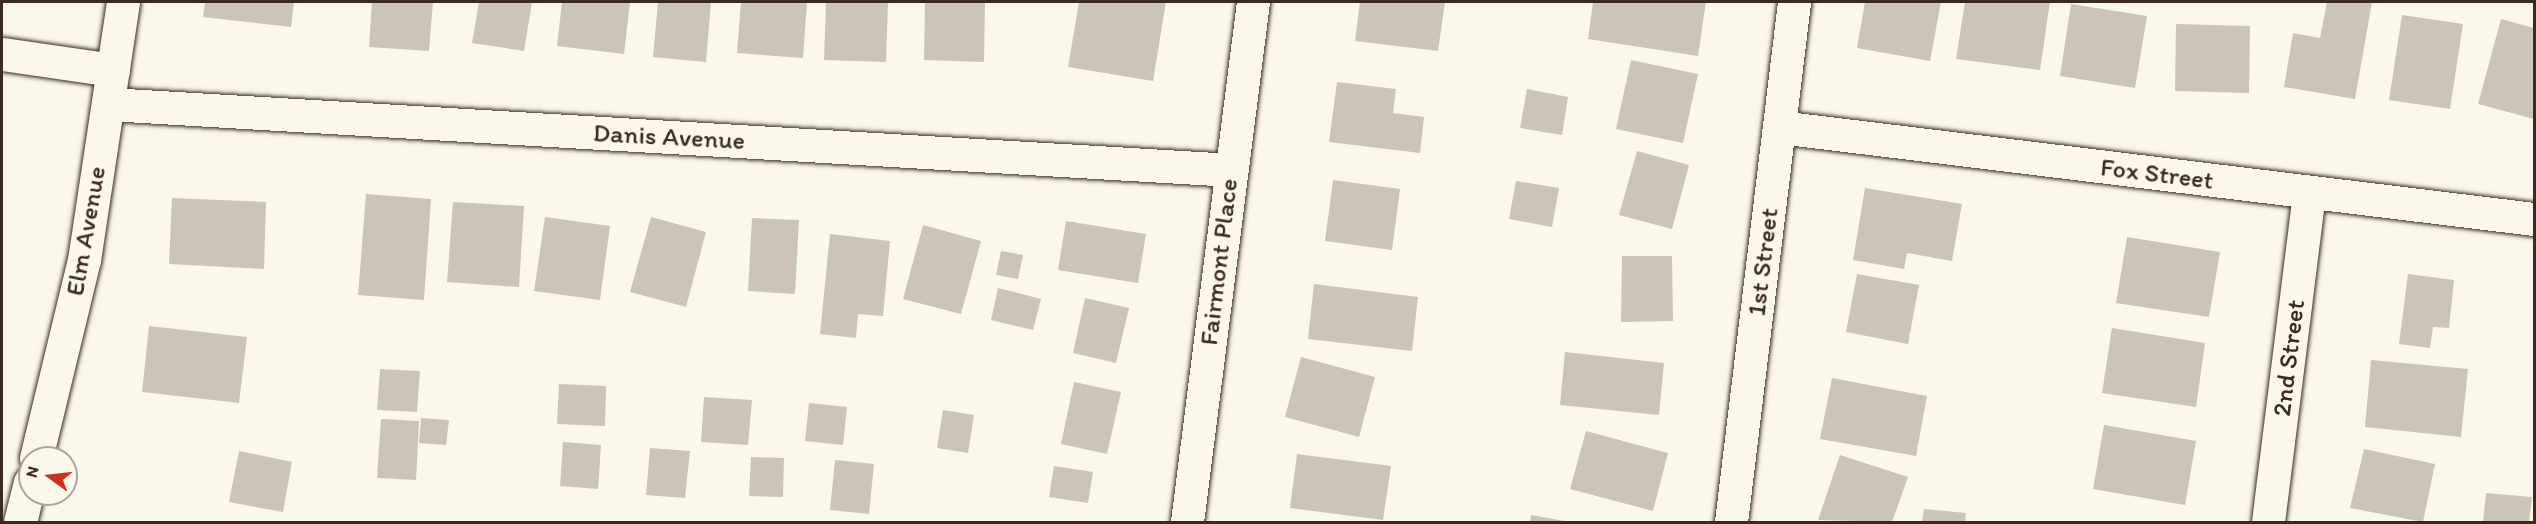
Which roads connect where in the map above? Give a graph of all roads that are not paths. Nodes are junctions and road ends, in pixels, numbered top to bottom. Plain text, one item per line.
1 (123, 2) edge
2 (1253, 2) edge
3 (1794, 2) edge
4 (2, 54) edge
5 (113, 70) junction
6 (108, 104) junction
7 (1779, 127) junction
8 (1231, 170) junction
9 (2309, 193) junction
10 (2535, 219) edge
11 (39, 446) edge
12 (24, 506) edge
13 (20, 522) edge
14 (1186, 522) edge
15 (1731, 522) edge
16 (2268, 522) edge

1 - 5 street, Elm Avenue
2 - 8 street, Fairmont Place
3 - 7 street, 1st Street
4 - 5 street
5 - 6 street, Elm Avenue
6 - 8 street, Danis Avenue
6 - 11 street, Elm Avenue
7 - 9 street, Fox Street
7 - 15 street, 1st Street
8 - 14 street, Fairmont Place
9 - 10 street, Fox Street
9 - 16 street, 2nd Street
12 - 13 street

